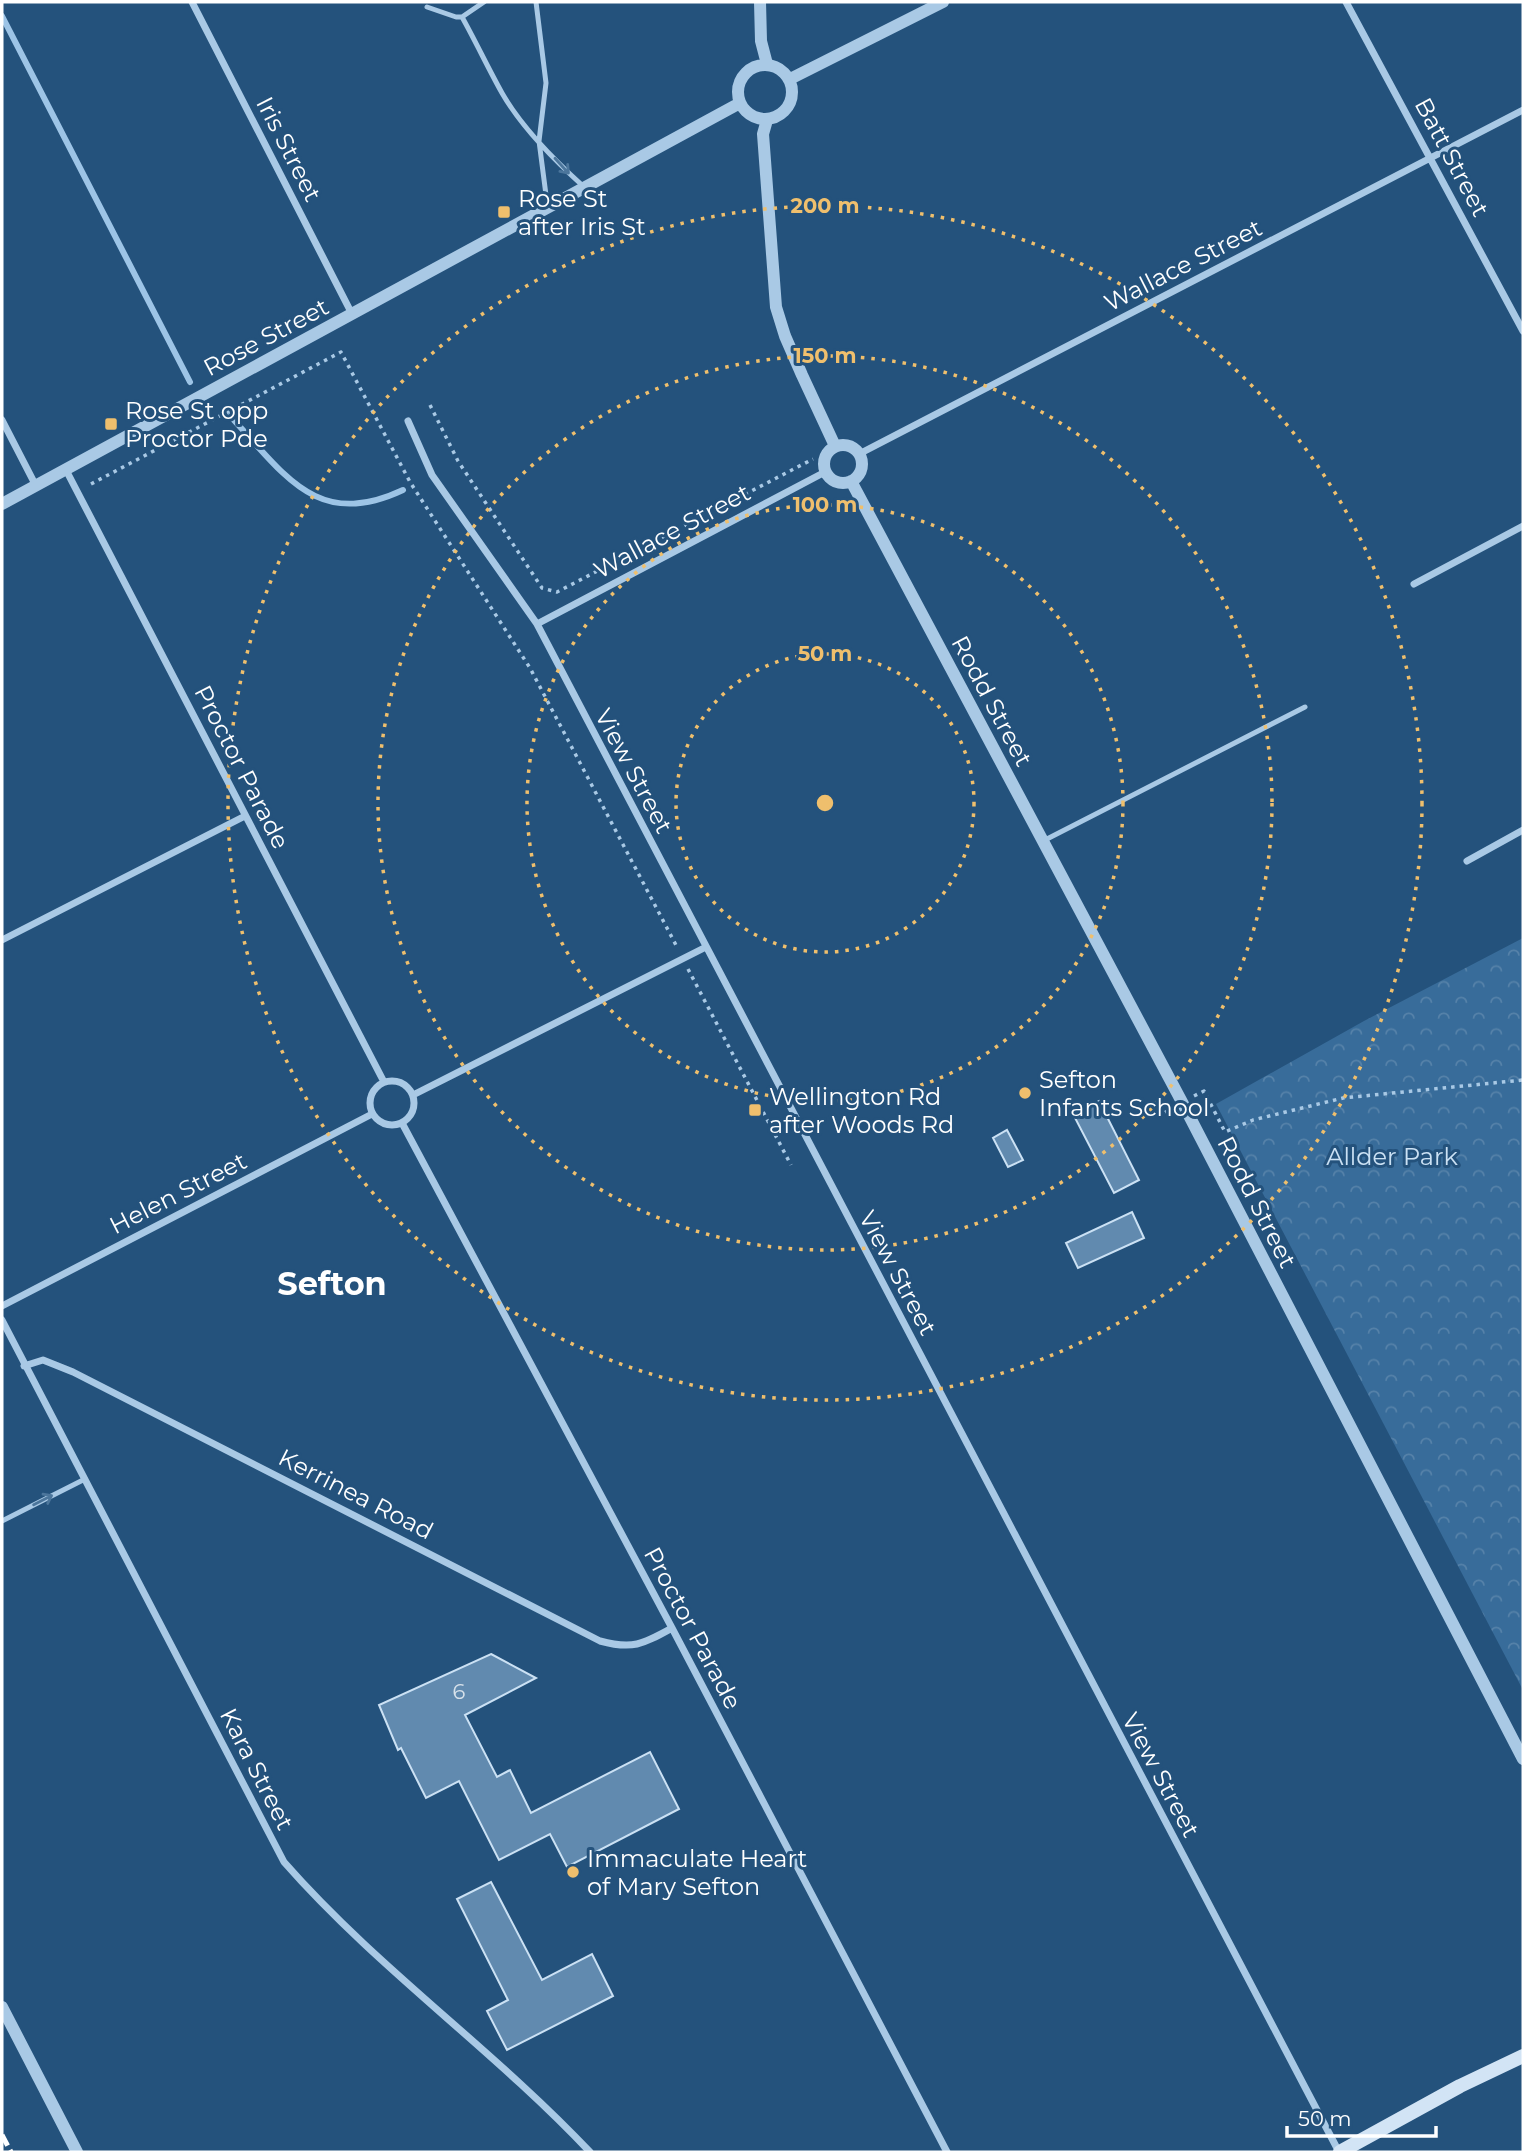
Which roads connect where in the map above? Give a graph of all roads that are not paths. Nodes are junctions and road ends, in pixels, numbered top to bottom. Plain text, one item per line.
1 (192, 2) edge
2 (484, 2) edge
3 (536, 2) edge
4 (760, 2) edge
5 (943, 2) edge
6 (1346, 2) edge
7 (427, 7) dead end
8 (462, 16) junction
9 (767, 64) junction
10 (790, 79) junction
11 (740, 103) junction
12 (1523, 110) edge
13 (767, 120) junction
14 (539, 141) junction
15 (1431, 158) junction
16 (585, 188) junction
17 (550, 208) junction
18 (352, 314) junction
19 (1523, 331) edge
20 (2, 420) edge
21 (408, 421) dead end
22 (835, 446) junction
23 (859, 454) junction
24 (66, 470) junction
25 (825, 472) junction
26 (851, 481) junction
27 (36, 486) junction
28 (2, 504) edge
29 (1523, 526) edge
30 (1414, 584) dead end
31 (537, 624) junction
32 (1305, 707) dead end
33 (245, 816) junction
34 (1523, 830) edge
35 (1043, 841) junction
36 (1467, 861) dead end
37 (2, 940) edge
38 (706, 947) junction
39 (384, 1082) junction
40 (413, 1095) junction
41 (372, 1114) junction
42 (401, 1124) junction
43 (2, 1306) edge
44 (2, 1320) edge
45 (24, 1366) junction
46 (85, 1479) junction
47 (2, 1521) edge
48 (671, 1628) junction
49 (1523, 1759) edge
50 (2, 2007) edge
51 (1523, 2056) edge
52 (77, 2152) edge
53 (590, 2152) edge
54 (947, 2152) edge
55 (1339, 2152) edge

1 - 18 street, Iris Street
2 - 8 lane
3 - 14 lane
4 - 9 street
5 - 10 street
6 - 15 street, Batt Street
7 - 8 lane
8 - 14 lane
9 - 10 street
9 - 11 street
10 - 13 street
11 - 13 street
11 - 16 street, Rose Street
12 - 15 street, Wallace Street
13 - 22 street
14 -> 16 lane
14 - 17 lane
15 - 19 street, Batt Street
15 - 23 street, Wallace Street
16 - 17 street, Rose Street
17 - 18 street, Rose Street
18 - 24 street, Rose Street
20 - 27 street
21 - 31 street, View Street
22 - 23 street
22 - 25 street
23 - 26 street
24 - 27 street, Rose Street
24 - 33 street, Proctor Parade
25 - 26 street
25 - 31 street, Wallace Street
26 - 35 street, Rodd Street
27 - 28 street, Rose Street
29 - 30 street
31 - 38 street, View Street
32 - 35 lane
33 - 37 street
33 - 39 street, Proctor Parade
34 - 36 street
35 - 49 street, Rodd Street
38 - 40 street
38 - 55 street, View Street
39 - 40 street
39 - 41 street
40 - 42 street
41 - 42 street
41 - 43 street, Helen Street
42 - 48 street, Proctor Parade
44 - 45 street, Kara Street
45 - 46 street, Kara Street
45 - 48 street, Kerrinea Road
47 -> 46 lane
46 - 53 street, Kara Street
48 - 54 street, Proctor Parade
50 - 52 street
51 - 55 main road

